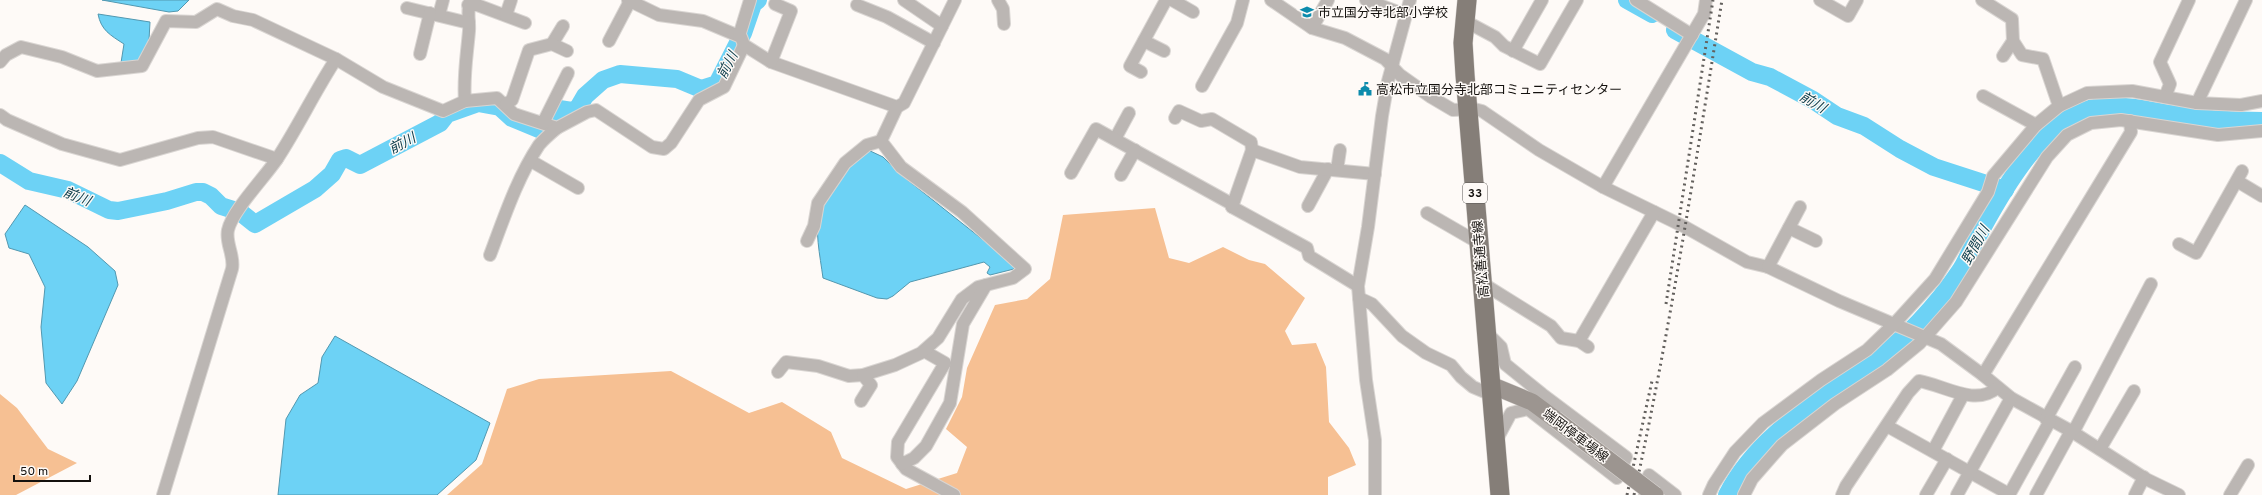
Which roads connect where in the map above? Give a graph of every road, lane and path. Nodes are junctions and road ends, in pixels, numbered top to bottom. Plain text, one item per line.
1 (443, 0) edge
2 (512, 0) edge
3 (629, 0) edge
4 (750, 0) edge
5 (904, 0) edge
6 (955, 0) edge
7 (998, 0) edge
8 (1166, 0) edge
9 (1172, 0) edge
10 (1243, 0) edge
11 (1271, 0) edge
12 (1328, 0) edge
13 (1366, 0) edge
14 (1410, 0) edge
15 (1467, 0) edge
16 (1542, 0) edge
17 (1577, 0) edge
18 (1636, 0) edge
19 (1706, 0) edge
20 (1820, 0) edge
21 (1857, 0) edge
22 (1982, 0) edge
23 (2189, 0) edge
24 (2246, 0) edge
25 (470, 2) edge
26 (775, 4) dead end
27 (858, 5) dead end
28 (407, 8) dead end
29 (1193, 12) dead end
30 (434, 14) junction
31 (1406, 15) junction
32 (506, 16) junction
33 (1465, 21) junction
34 (469, 23) junction
35 (525, 23) dead end
36 (1004, 24) dead end
37 (563, 26) dead end
38 (942, 26) junction
39 (1312, 28) junction
40 (1692, 35) junction
41 (1144, 40) junction
42 (609, 41) dead end
43 (742, 41) junction
44 (2013, 41) junction
45 (934, 43) junction
46 (552, 44) junction
47 (567, 51) dead end
48 (1164, 51) dead end
49 (1513, 51) junction
50 (420, 54) dead end
51 (2003, 56) dead end
52 (336, 59) junction
53 (0, 62) edge
54 (771, 62) junction
55 (1393, 66) junction
56 (1141, 72) dead end
57 (568, 73) dead end
58 (1202, 86) dead end
59 (1983, 96) dead end
60 (2165, 97) junction
61 (465, 101) junction
62 (2262, 101) edge
63 (506, 104) junction
64 (2197, 104) junction
65 (2059, 106) junction
66 (897, 107) junction
67 (1468, 109) junction
68 (1180, 110) dead end
69 (1129, 113) dead end
70 (0, 115) edge
71 (2130, 121) junction
72 (543, 123) junction
73 (2036, 124) junction
74 (557, 128) junction
75 (2262, 132) edge
76 (1115, 139) junction
77 (881, 141) junction
78 (1135, 150) junction
79 (1252, 150) junction
80 (1340, 150) dead end
81 (277, 159) junction
82 (531, 161) junction
83 (1332, 170) junction
84 (1071, 173) dead end
85 (1121, 174) dead end
86 (1375, 174) junction
87 (1603, 187) junction
88 (577, 189) dead end
89 (2262, 196) edge
90 (1308, 206) dead end
91 (1232, 207) junction
92 (1800, 207) dead end
93 (1654, 212) junction
94 (1427, 213) dead end
95 (1789, 228) junction
96 (807, 240) dead end
97 (1816, 241) dead end
98 (1479, 243) junction
99 (2179, 244) dead end
100 (490, 255) dead end
101 (1768, 267) junction
102 (1482, 283) junction
103 (986, 284) junction
104 (2151, 284) dead end
105 (1359, 292) junction
106 (1897, 324) junction
107 (1487, 333) junction
108 (1924, 336) junction
109 (924, 351) junction
110 (2075, 367) dead end
111 (778, 372) dead end
112 (863, 375) junction
113 (1983, 375) junction
114 (1997, 388) junction
115 (1491, 390) junction
116 (2134, 391) dead end
117 (1963, 395) junction
118 (2011, 398) junction
119 (861, 401) dead end
120 (2048, 420) junction
121 (1887, 426) junction
122 (2071, 431) junction
123 (1496, 442) junction
124 (2100, 449) junction
125 (1933, 451) junction
126 (1947, 459) junction
127 (902, 464) junction
128 (2248, 465) dead end
129 (1970, 472) junction
130 (2144, 477) junction
131 (163, 495) edge
132 (954, 495) edge
133 (1375, 495) edge
134 (1500, 495) edge
135 (1645, 495) edge
136 (1655, 495) edge
137 (1675, 495) edge
138 (1709, 495) edge
139 (1744, 495) edge
140 (1842, 495) edge
141 (1926, 495) edge
142 (1957, 495) edge
143 (2009, 495) edge
144 (2036, 495) edge
145 (2135, 495) edge
146 (2179, 495) edge
147 (2230, 495) edge

1 - 30 street
2 - 32 street
3 - 42 street
3 - 43 street
4 - 43 street
5 - 38 street
6 - 38 street
7 - 36 street
8 - 41 street
9 - 29 street
10 - 58 street
11 - 39 street
12 - 39 street
13 - 31 street
14 - 31 street
15 - 33 main road, 高松善通寺線 / 33
16 - 49 street
17 - 49 street
18 - 40 street
19 - 40 street
20 - 21 street
22 - 44 street
23 - 60 street
24 - 64 street
25 - 32 street
25 - 34 street
26 - 54 street
27 - 45 street
28 - 30 street
30 - 34 street
30 - 50 street
31 - 55 street
32 - 35 street
33 - 49 street
33 - 67 main road, 高松善通寺線 / 33
34 - 61 street
37 - 46 street
38 - 45 street
39 - 55 street
40 - 87 street
41 - 48 street
41 - 56 street
43 - 54 street
43 - 74 street
44 - 51 street
44 - 65 street
45 - 66 street
46 - 47 street
46 - 63 street
52 - 53 street
52 - 61 street
52 - 81 street
54 - 66 street
55 - 67 street
55 - 86 street
57 - 72 street
59 - 73 street
60 - 64 street
60 - 65 street
61 - 63 street
62 - 64 street
63 - 72 street
65 - 73 street
66 - 77 street
67 - 87 street
67 - 98 main road, 高松善通寺線 / 33
68 - 79 street
69 - 76 street
70 - 81 street
71 - 75 street
71 - 108 street
71 - 113 street
72 - 74 street
73 - 106 street
74 - 82 street
76 - 78 street
76 - 84 street
77 - 96 street
77 - 103 street
78 - 85 street
78 - 91 street
79 - 83 street
79 - 91 street
80 - 83 street
81 - 131 street
82 - 88 street
82 - 100 street
83 - 86 street
83 - 90 street
86 - 105 street
87 - 93 street
89 - 99 street
91 - 105 street
92 - 95 street
93 - 101 street
93 - 102 street
94 - 98 street
95 - 97 street
95 - 101 street
98 - 102 main road, 高松善通寺線 / 33
101 - 106 street
102 - 107 main road, 高松善通寺線 / 33
103 - 109 street
103 - 127 street
104 - 122 street
105 - 115 street
105 - 133 street
106 - 108 street
106 - 138 street
107 - 115 main road, 高松善通寺線 / 33
107 - 123 street
108 - 113 street
108 - 139 street
109 - 112 street
109 - 127 street
110 - 120 street
111 - 112 street
112 - 119 street
113 - 114 street
114 - 117 street
114 - 118 street
115 - 123 main road, 高松善通寺線 / 33
115 - 136 main road, 端岡停車場線, bridge
116 - 124 street
117 - 121 street
117 - 125 street
118 - 120 street
118 - 129 street
120 - 122 street
120 - 143 street
121 - 125 street
121 - 140 street
122 - 124 street
122 - 144 street
123 - 134 main road, 高松善通寺線 / 33
124 - 130 street
125 - 126 street
126 - 129 street
126 - 141 street
127 - 132 street
128 - 147 street
129 - 142 street
129 - 143 street
130 - 145 street
130 - 146 street
135 - 137 street

